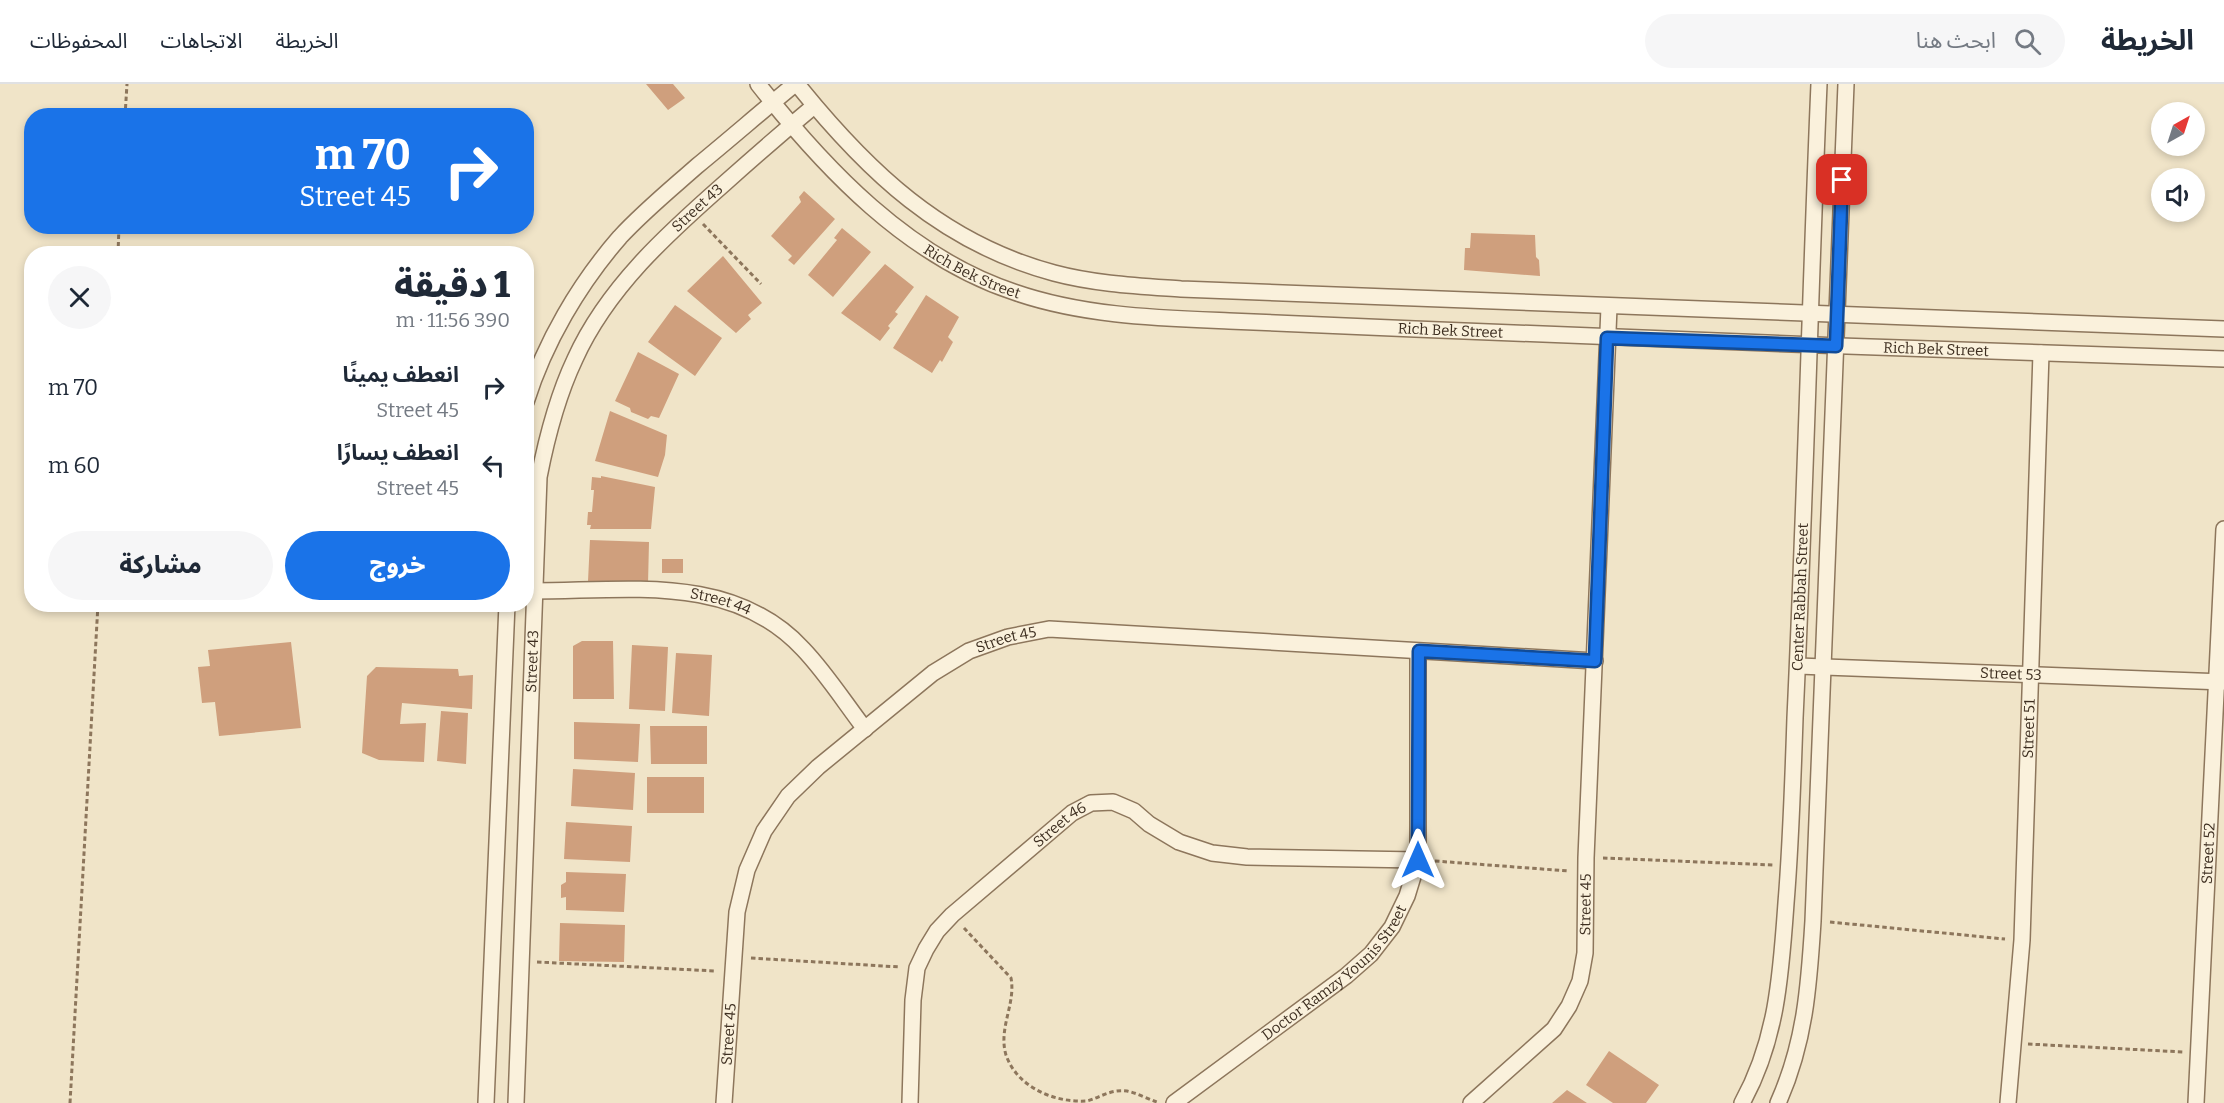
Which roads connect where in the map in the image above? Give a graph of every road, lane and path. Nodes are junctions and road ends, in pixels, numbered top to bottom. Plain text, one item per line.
1 (127, 84) edge
2 (758, 84) edge
3 (796, 84) edge
4 (1819, 84) edge
5 (1846, 84) edge
6 (772, 102) junction
7 (814, 106) junction
8 (126, 108) edge
9 (791, 124) junction
10 (692, 212) junction
11 (761, 284) dead end
12 (1609, 307) junction
13 (1809, 312) junction
14 (1837, 313) junction
15 (2224, 329) edge
16 (1607, 338) junction
17 (1809, 344) junction
18 (1836, 346) junction
19 (2041, 353) junction
20 (2224, 359) edge
21 (534, 382) edge
22 (2224, 529) edge
23 (534, 540) edge
24 (534, 591) edge
25 (98, 612) edge
26 (507, 612) edge
27 (529, 612) edge
28 (1419, 651) junction
29 (1595, 661) junction
30 (1798, 666) junction
31 (1823, 667) junction
32 (2031, 675) junction
33 (2220, 682) edge
34 (865, 729) junction
35 (1418, 860) junction
36 (1586, 865) junction
37 (1789, 865) junction
38 (952, 915) junction
39 (1813, 921) junction
40 (2022, 940) junction
41 (520, 962) junction
42 (733, 964) junction
43 (917, 969) junction
44 (2015, 1043) junction
45 (2198, 1052) junction
46 (70, 1103) edge
47 (486, 1103) edge
48 (516, 1103) edge
49 (723, 1103) edge
50 (910, 1103) edge
51 (1160, 1103) edge
52 (1174, 1103) edge
53 (1471, 1103) edge
54 (1742, 1103) edge
55 (1778, 1103) edge
56 (2008, 1103) edge
57 (2196, 1103) edge

1 - 8 path
2 - 6 street, Rich Bek Street
3 - 6 street, Street 43
3 - 7 street, Rich Bek Street
4 - 13 street, Center Rabbah Street
5 - 14 street, Center Rabbah Street
6 - 9 street, Rich Bek Street
6 - 21 street, Street 43
7 - 9 street, Street 43
7 - 12 street, Rich Bek Street
9 - 10 street, Street 43
9 - 16 street, Rich Bek Street
10 - 11 path
10 - 23 street, Street 43
12 - 13 street, Rich Bek Street
12 - 16 street, Street 45
13 - 14 street, Rich Bek Street
13 - 17 street, Center Rabbah Street
14 - 15 street, Rich Bek Street
14 - 18 street, Center Rabbah Street
16 - 17 street, Rich Bek Street
16 - 29 street, Street 45
17 - 18 street, Rich Bek Street
17 - 30 street, Center Rabbah Street
18 - 19 street, Rich Bek Street
18 - 31 street, Center Rabbah Street
19 - 20 street, Rich Bek Street
19 - 32 street, Street 51
22 - 33 street, Street 52
24 - 34 street, Street 44
25 - 46 path
26 - 47 street, Street 43
27 - 41 street, Street 43
28 - 29 street, Street 45
28 - 34 street, Street 45
28 - 35 street, Doctor Ramzy Younis Street
29 - 36 street, Street 45
30 - 31 street, Street 53
30 - 37 street, Center Rabbah Street
31 - 32 street, Street 53
31 - 39 street, Center Rabbah Street
32 - 33 street, Street 53
32 - 40 street, Street 51
33 - 45 street, Street 52
34 - 42 street, Street 45
35 - 36 path
35 - 38 street, Street 46
35 - 52 street, Doctor Ramzy Younis Street
36 - 37 path
36 - 53 street, Street 45
37 - 54 street, Center Rabbah Street
38 - 43 street, Street 46
38 - 51 path
39 - 40 path
39 - 55 street, Center Rabbah Street
40 - 44 street, Street 51
41 - 42 path
41 - 48 street, Street 43
42 - 43 path
42 - 49 street, Street 45
43 - 50 street, Street 46
44 - 45 path
44 - 56 street, Street 51
45 - 57 street, Street 52

